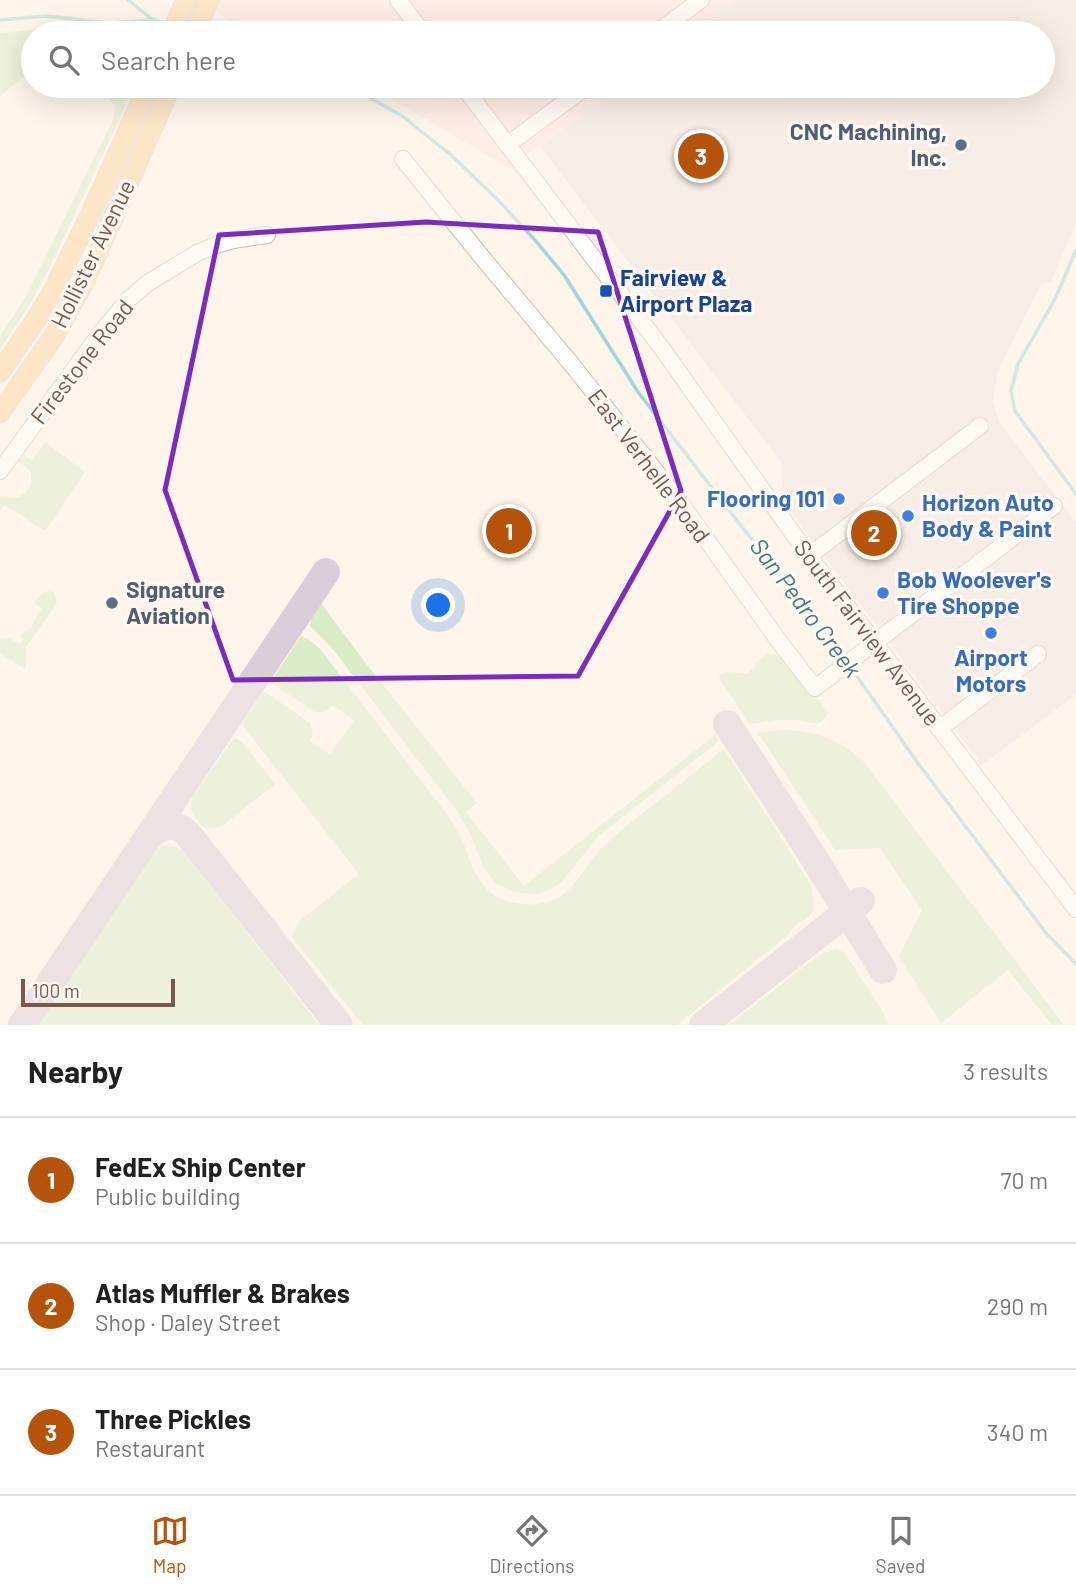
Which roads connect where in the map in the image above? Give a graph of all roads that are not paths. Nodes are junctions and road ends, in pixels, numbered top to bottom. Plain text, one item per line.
1 (397, 0) edge
2 (701, 0) edge
3 (185, 1) edge
4 (208, 2) edge
5 (176, 21) edge
6 (199, 21) edge
7 (414, 21) edge
8 (672, 21) edge
9 (143, 98) edge
10 (166, 98) edge
11 (472, 98) edge
12 (571, 98) edge
13 (508, 145) junction
14 (403, 159) dead end
15 (267, 235) dead end
16 (0, 372) edge
17 (0, 413) edge
18 (980, 426) dead end
19 (0, 471) edge
20 (1054, 506) dead end
21 (809, 556) junction
22 (874, 643) junction
23 (1038, 654) dead end
24 (939, 729) junction
25 (1076, 909) edge

1 - 7 street
2 - 8 street
3 - 5 main road
4 - 6 main road
9 - 16 main road, Hollister Avenue
10 - 17 main road, Hollister Avenue
11 - 13 street, South Fairview Avenue
12 - 13 street
13 - 21 street, South Fairview Avenue
14 - 22 street, East Verhelle Road
15 - 19 street, Firestone Road
18 - 21 street
20 - 22 street, East Verhelle Road
21 - 22 street, South Fairview Avenue
22 - 24 street, South Fairview Avenue
23 - 24 street
24 - 25 street, South Fairview Avenue

